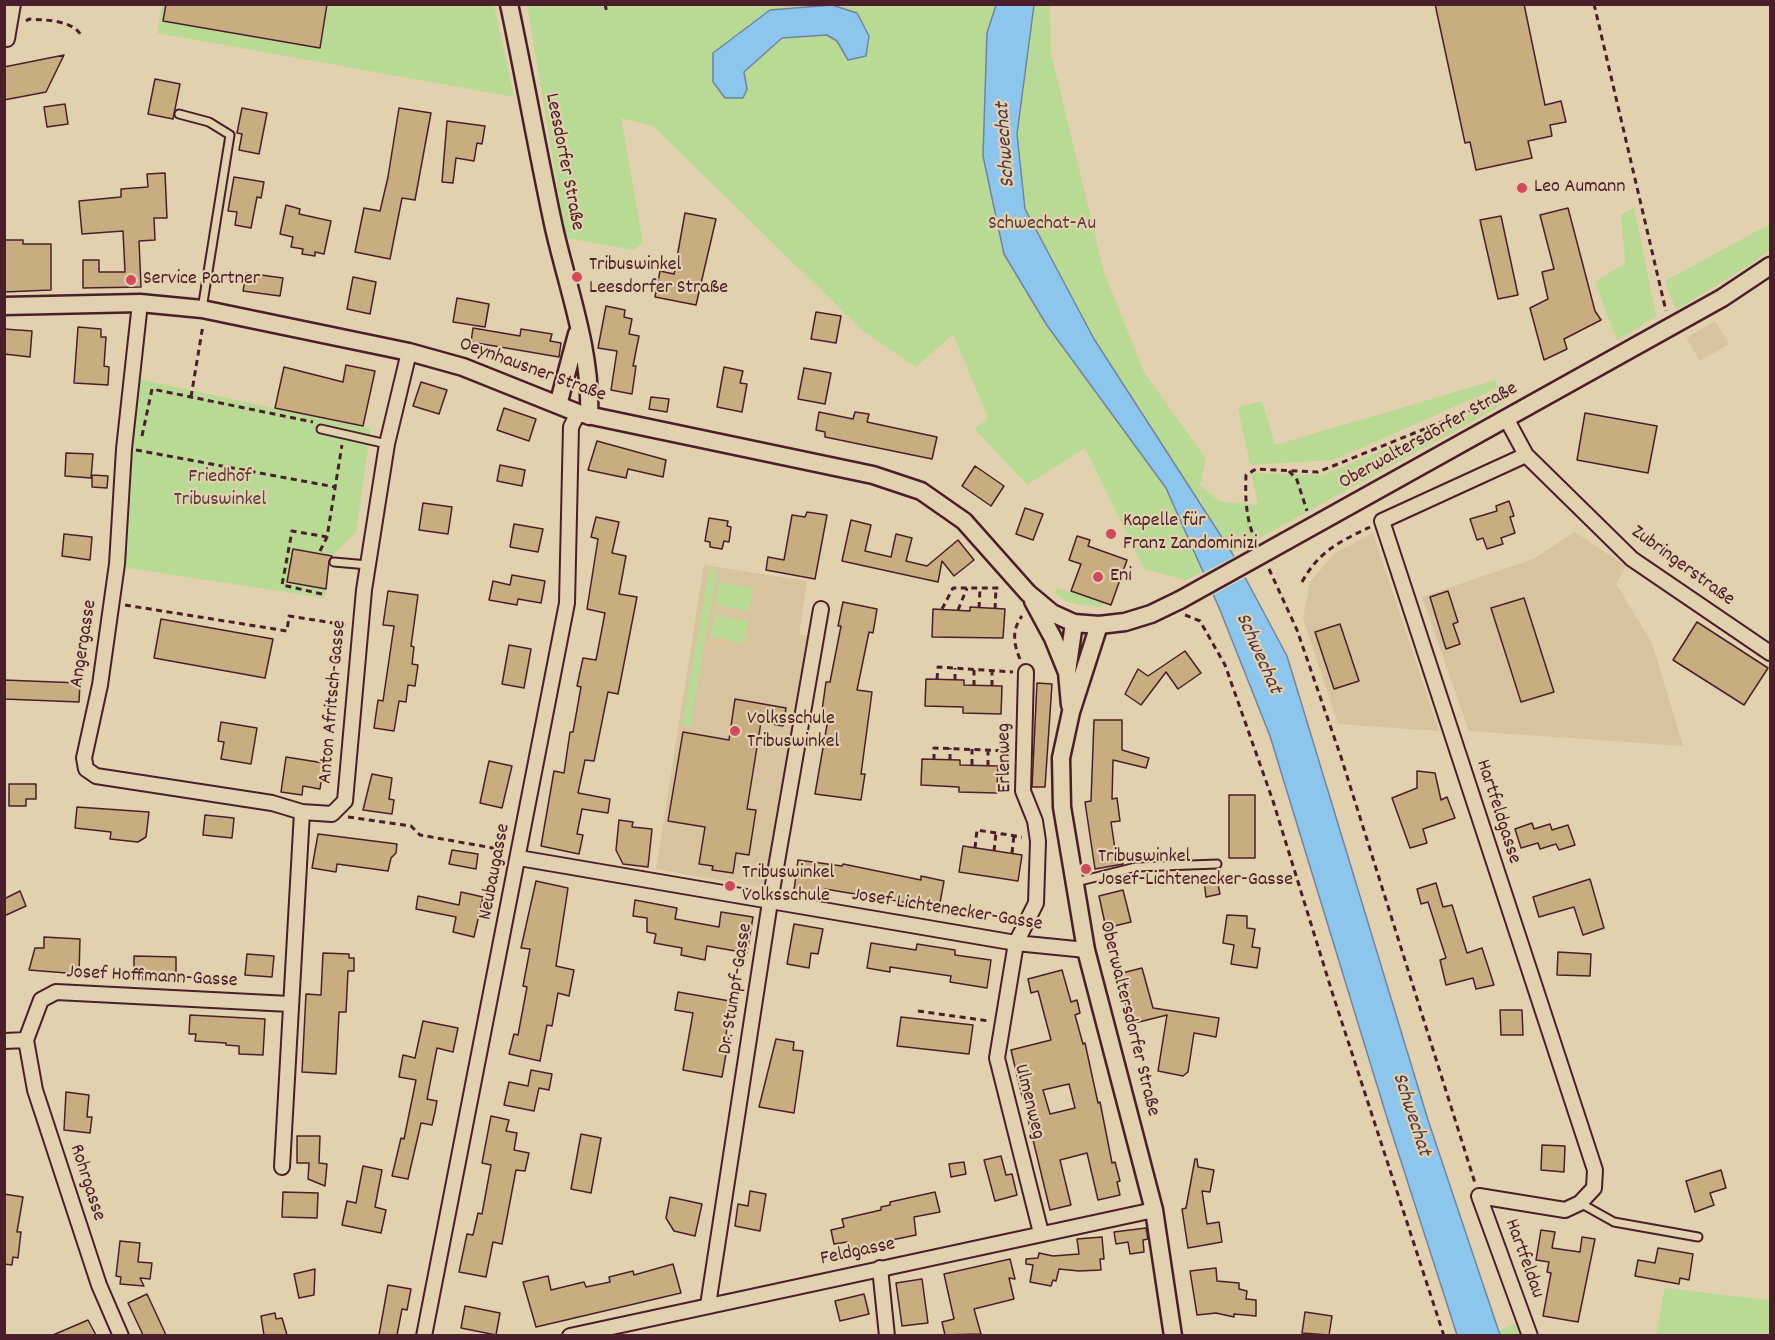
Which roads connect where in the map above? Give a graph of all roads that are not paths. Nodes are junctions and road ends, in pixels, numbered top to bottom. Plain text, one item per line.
1 (13, 4) edge
2 (509, 4) edge
3 (6, 38) edge
4 (179, 114) dead end
5 (1770, 266) edge
6 (140, 303) junction
7 (4, 306) edge
8 (204, 309) junction
9 (579, 327) junction
10 (409, 352) junction
11 (558, 405) junction
12 (583, 414) junction
13 (1506, 418) junction
14 (321, 429) road end
15 (387, 444) junction
16 (1526, 455) junction
17 (334, 562) dead end
18 (368, 565) junction
19 (1027, 591) junction
20 (821, 609) dead end
21 (1074, 623) junction
22 (1099, 625) junction
23 (1770, 653) edge
24 (1026, 672) road end
25 (1067, 672) junction
26 (1071, 711) junction
27 (302, 812) junction
28 (519, 858) junction
29 (1217, 864) dead end
30 (1076, 882) junction
31 (770, 902) junction
32 (1016, 944) junction
33 (1086, 950) junction
34 (290, 1004) junction
35 (26, 1040) junction
36 (4, 1041) edge
37 (282, 1167) dead end
38 (1580, 1203) junction
39 (1154, 1210) junction
40 (1041, 1233) junction
41 (1698, 1237) dead end
42 (880, 1268) junction
43 (708, 1305) junction
44 (121, 1335) edge
45 (424, 1335) edge
46 (570, 1335) edge
47 (887, 1335) edge
48 (1173, 1335) edge
49 (1530, 1335) edge

1 - 3 street
2 - 9 street, Leesdorfer Straße
4 - 8 lane
5 - 13 street, Oberwaltersdorfer Straße
6 - 7 street, Oeynhausner Straße
6 - 8 street, Oeynhausner Straße
6 - 27 street, Angergasse
8 - 10 street, Oeynhausner Straße
9 - 11 street, Leesdorfer Straße
9 - 12 street, Leesdorfer Straße
10 - 11 street, Oeynhausner Straße
10 - 15 street, Anton Afritsch-Gasse
11 - 12 street, Oeynhausner Straße
12 - 19 street, Oeynhausner Straße
12 - 28 street, Neubaugasse
13 - 16 street
13 - 22 street, Oberwaltersdorfer Straße, bridge
14 - 15 lane
15 - 18 street, Anton Afritsch-Gasse
16 - 23 street, Zubringerstraße
16 - 38 street, Hartfeldgasse
17 - 18 lane
18 - 27 street, Anton Afritsch-Gasse
19 - 21 street, Oeynhausner Straße
19 - 25 street
20 - 31 street, Dr. Stumpf-Gasse
21 - 22 street, Oeynhausner Straße
21 - 25 street
22 - 26 street
24 - 32 street, Erlenweg
25 - 26 street
26 - 30 street, Oberwaltersdorfer Straße
27 - 34 street
28 - 31 street, Josef Lichtenecker-Gasse
28 - 45 street, Neubaugasse
29 - 30 lane
30 - 33 street, Oberwaltersdorfer Straße
31 - 32 street, Josef Lichtenecker-Gasse
31 - 43 street, Dr. Stumpf-Gasse
32 - 33 street, Josef Lichtenecker-Gasse
32 - 40 street, Ulmenweg
33 - 39 street, Oberwaltersdorfer Straße
34 - 35 street, Josef Hoffmann-Gasse
34 - 37 street
35 - 36 street
35 - 44 street, Rohrgasse
38 - 41 lane
38 - 49 street, Hartfeldau
39 - 40 street, Feldgasse
39 - 48 street, Oberwaltersdorfer Straße
40 - 42 street, Feldgasse
42 - 43 street, Feldgasse
42 - 47 street
43 - 46 street, Feldgasse

